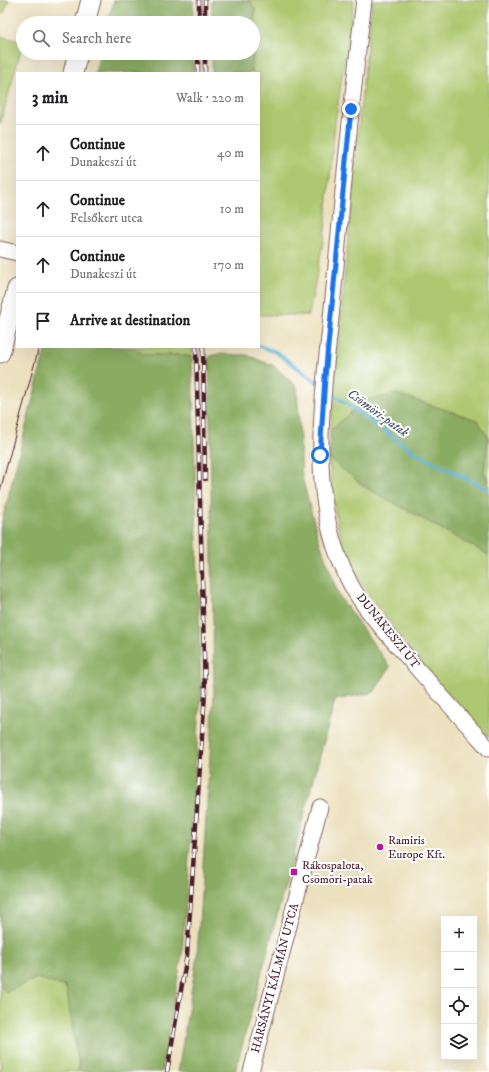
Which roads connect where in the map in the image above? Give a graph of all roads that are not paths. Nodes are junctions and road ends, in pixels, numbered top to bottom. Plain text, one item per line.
1 (91, 0) edge
2 (364, 0) edge
3 (87, 16) edge
4 (76, 60) edge
5 (73, 72) edge
6 (0, 249) edge
7 (16, 254) edge
8 (16, 293) edge
9 (0, 353) edge
10 (489, 749) edge
11 (320, 807) dead end
12 (251, 1072) edge

1 - 3 main road
2 - 10 street, DUNAKESZI ÚT
4 - 5 main road
6 - 7 street
8 - 9 main road
11 - 12 street, HARSÁNYI KÁLMÁN UTCA

